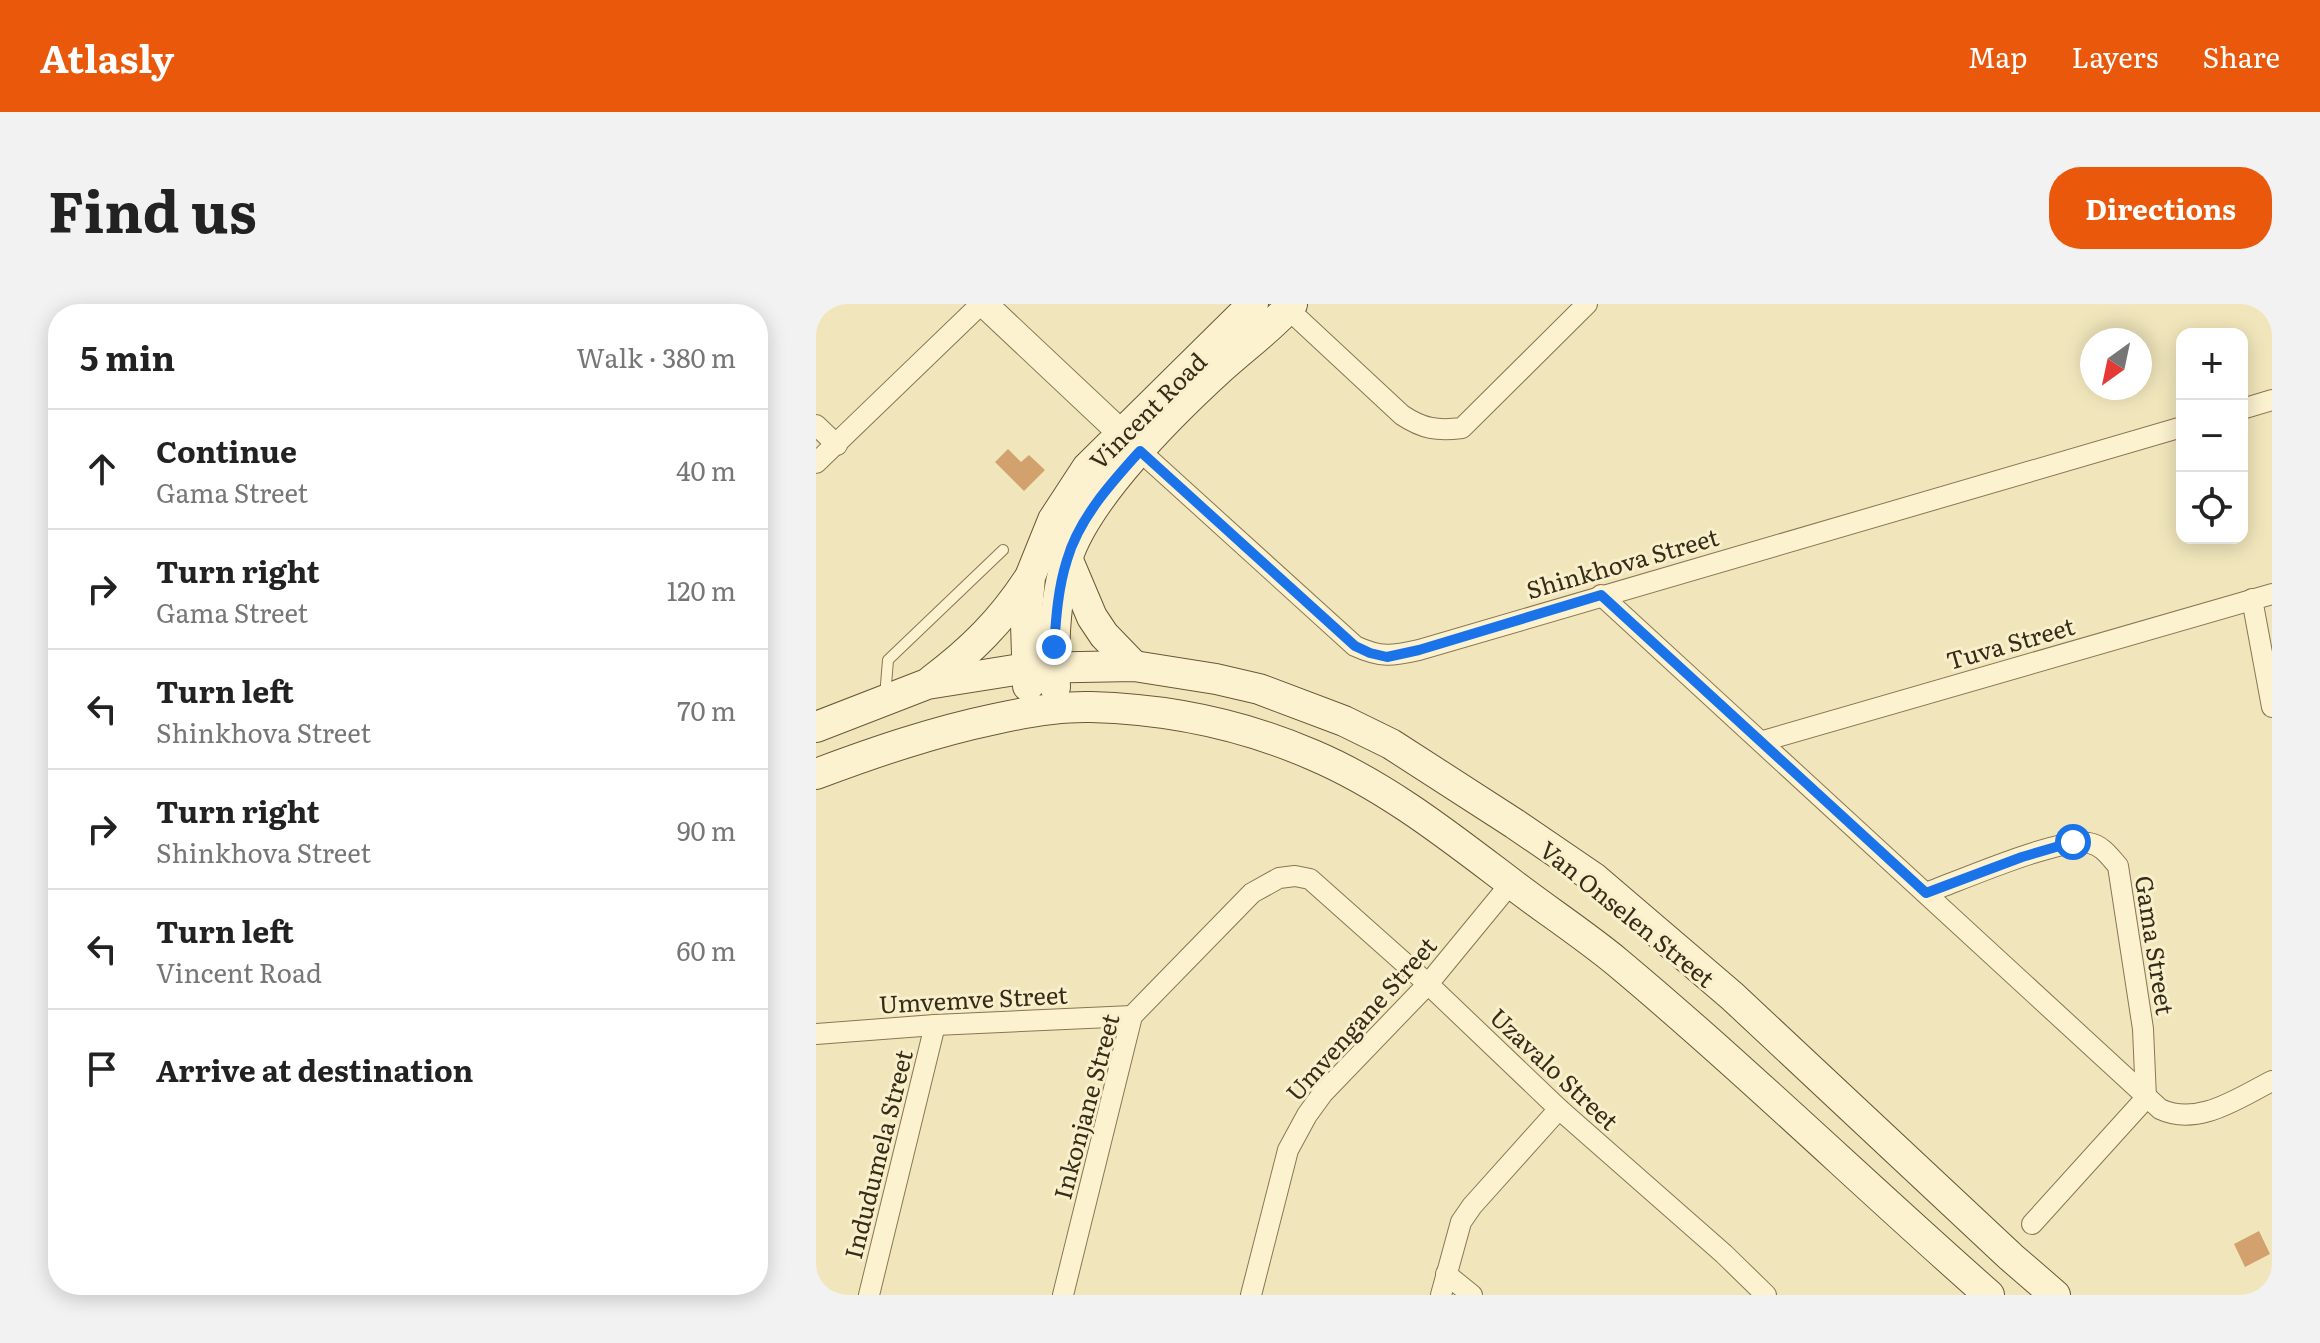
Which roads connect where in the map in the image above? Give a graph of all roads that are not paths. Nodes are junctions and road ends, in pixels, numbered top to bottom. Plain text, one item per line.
1 (982, 304) edge
2 (1253, 304) edge
3 (1587, 304) edge
4 (1290, 306) edge
5 (2272, 400) edge
6 (2248, 407) edge
7 (816, 425) edge
8 (2176, 429) edge
9 (1130, 442) junction
10 (837, 445) junction
11 (816, 463) edge
12 (1003, 550) dead end
13 (1067, 558) junction
14 (1030, 577) junction
15 (1601, 595) junction
16 (2262, 596) edge
17 (1134, 666) junction
18 (1040, 668) junction
19 (927, 684) junction
20 (885, 699) junction
21 (2272, 707) edge
22 (1043, 710) junction
23 (816, 727) edge
24 (1763, 741) junction
25 (816, 774) edge
26 (1310, 879) joint
27 (1511, 883) junction
28 (1926, 893) junction
29 (1428, 984) junction
30 (1132, 1016) junction
31 (935, 1025) junction
32 (816, 1034) edge
33 (2272, 1081) edge
34 (2146, 1098) junction
35 (1559, 1109) junction
36 (2032, 1224) dead end
37 (1446, 1274) junction
38 (869, 1295) edge
39 (1063, 1295) edge
40 (1251, 1295) edge
41 (1441, 1295) edge
42 (1472, 1295) edge
43 (1766, 1295) edge
44 (1989, 1295) edge
45 (2055, 1295) edge

1 - 9 street
1 - 10 street
2 - 9 main road, Vincent Road
3 - 4 street
4 - 9 main road, Vincent Road
5 - 6 street
7 - 10 street
8 - 15 street, Shinkhova Street
9 - 13 main road, Vincent Road
9 - 14 main road, Vincent Road
9 - 15 street, Shinkhova Street
10 - 11 street
12 - 20 lane
13 - 17 main road
13 - 18 main road, Vincent Road
14 - 18 main road, Vincent Road
14 - 19 main road
15 - 24 street
16 - 21 street
16 - 24 street, Tuva Street
17 - 18 main road, Van Onselen Street
17 - 45 main road, Van Onselen Street
18 - 19 main road, Van Onselen Street
18 - 22 main road, Vincent Road
19 - 20 main road
20 - 23 main road
22 - 25 main road, Van Onselen Street
22 - 27 main road, Van Onselen Street
24 - 28 street
26 - 29 street, Uzavalo Street
26 - 30 street, Inkonjane Street
27 - 29 street, Umvengane Street
27 - 44 main road, Van Onselen Street
28 - 34 street
28 - 34 street, Gama Street
29 - 35 street, Uzavalo Street
29 - 40 street, Umvengane Street
30 - 31 street, Umvemve Street
30 - 39 street, Inkonjane Street
31 - 32 street, Umvemve Street
31 - 38 street, Indudumela Street
33 - 34 street
34 - 36 street
35 - 37 street
35 - 43 street, Uzavalo Street
37 - 41 street
37 - 42 street

